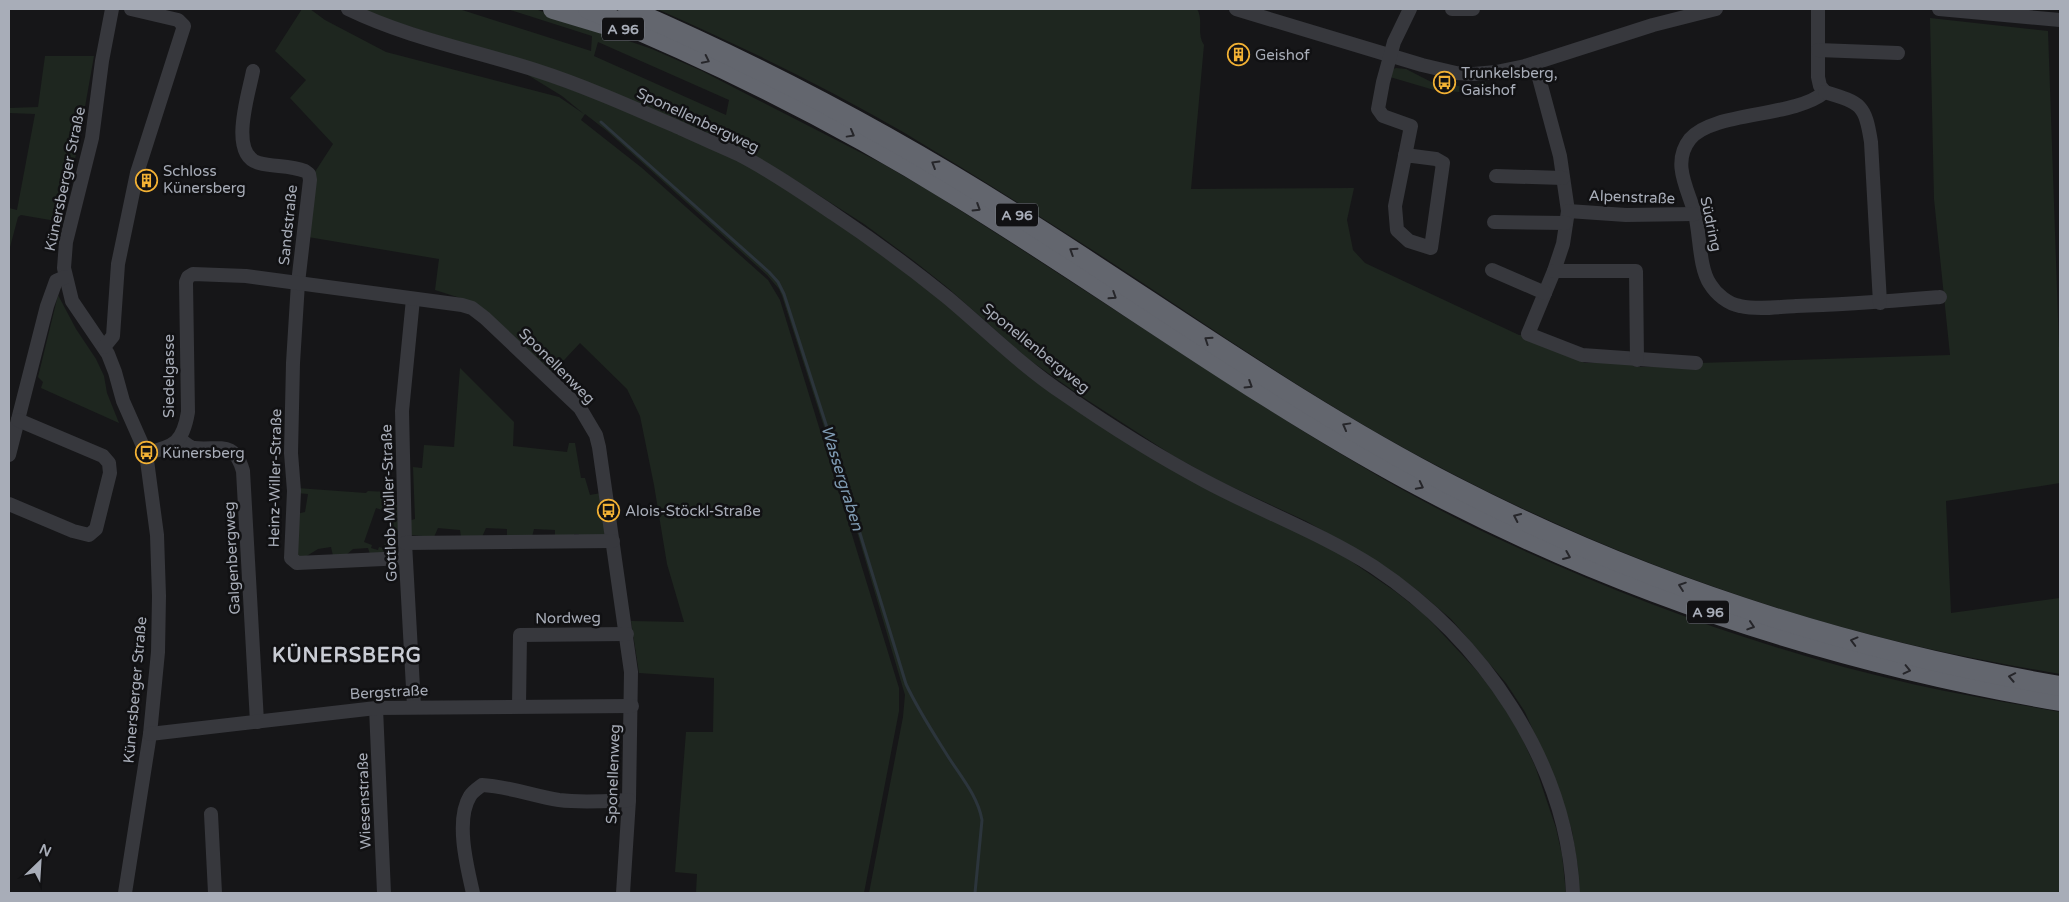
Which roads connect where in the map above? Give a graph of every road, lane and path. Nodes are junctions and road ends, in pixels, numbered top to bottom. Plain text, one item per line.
1 (112, 9) edge
2 (130, 9) edge
3 (348, 9) edge
4 (553, 9) edge
5 (588, 9) edge
6 (628, 9) edge
7 (1236, 9) edge
8 (1410, 9) edge
9 (1452, 9) edge
10 (1473, 9) edge
11 (1716, 9) edge
12 (1818, 9) edge
13 (1939, 9) edge
14 (2060, 20) edge
15 (662, 39) junction
16 (1818, 50) junction
17 (1898, 53) dead end
18 (1390, 57) junction
19 (1535, 63) junction
20 (253, 71) dead end
21 (1825, 92) junction
22 (1405, 155) junction
23 (1496, 176) dead end
24 (1563, 178) junction
25 (1695, 214) junction
26 (1567, 217) junction
27 (1494, 222) dead end
28 (1492, 270) dead end
29 (1554, 271) junction
30 (188, 276) joint
31 (65, 277) junction
32 (298, 283) junction
33 (1545, 293) junction
34 (1940, 297) dead end
35 (413, 299) junction
36 (1880, 303) junction
37 (104, 347) junction
38 (1638, 360) junction
39 (1696, 362) dead end
40 (18, 420) junction
41 (180, 439) junction
42 (146, 453) junction
43 (9, 455) edge
44 (9, 504) edge
45 (613, 541) junction
46 (404, 543) junction
47 (405, 558) junction
48 (627, 634) junction
49 (2060, 686) edge
50 (2060, 701) edge
51 (414, 706) junction
52 (519, 706) junction
53 (632, 706) junction
54 (376, 708) junction
55 (257, 722) junction
56 (150, 734) junction
57 (629, 800) junction
58 (211, 814) dead end
59 (125, 893) edge
60 (215, 893) edge
61 (384, 893) edge
62 (473, 893) edge
63 (623, 893) edge
64 (1573, 893) edge

1 - 31 street, Künersberger Straße
2 - 37 street
3 - 64 street, Sponellenbergweg
4 - 15 highway, A 96
5 - 15 highway, A 96
49 -> 6 highway, A 96
7 - 18 street
8 - 18 street
9 - 10 street
11 - 19 street
12 - 16 street
13 - 14 street
15 -> 50 highway, A 96
16 - 17 street
16 - 21 street
18 - 19 street
18 - 22 street
19 - 24 street, Alpenstraße
20 - 32 street, Sandstraße
21 - 25 street, Südring
21 - 36 street
22 - 22 street
23 - 24 street
24 - 26 street, Alpenstraße
25 - 26 street, Alpenstraße
25 - 36 street, Südring
26 - 27 street, Alpenstraße
26 - 29 street, Alpenstraße
28 - 33 street
29 - 33 street, Alpenstraße
29 - 38 street
30 - 32 street, Sponellenweg
30 - 41 street, Siedelgasse
31 - 37 street, Künersberger Straße
31 - 40 street
32 - 35 street, Sponellenweg
32 - 47 street, Heinz-Willer-Straße
33 - 38 street, Alpenstraße
34 - 36 street, Südring
35 - 45 street, Sponellenweg
35 - 46 street, Gottlob-Müller-Straße
37 - 42 street, Künersberger Straße
38 - 39 street, Alpenstraße
40 - 43 street
40 - 44 street
41 - 42 street, Siedelgasse
41 - 55 street, Galgenbergweg
42 - 56 street, Künersberger Straße
45 - 46 street
45 - 48 street, Sponellenweg
46 - 47 street, Gottlob-Müller-Straße
47 - 51 street, Gottlob-Müller-Straße
48 - 52 street, Nordweg
48 - 53 street, Sponellenweg
51 - 52 street, Bergstraße
51 - 54 street, Bergstraße
52 - 53 street, Bergstraße
53 - 57 street, Sponellenweg
54 - 55 street, Bergstraße
54 - 61 street, Wiesenstraße
55 - 56 street, Bergstraße
56 - 59 street, Künersberger Straße
57 - 62 street
57 - 63 street, Sponellenweg
58 - 60 street

